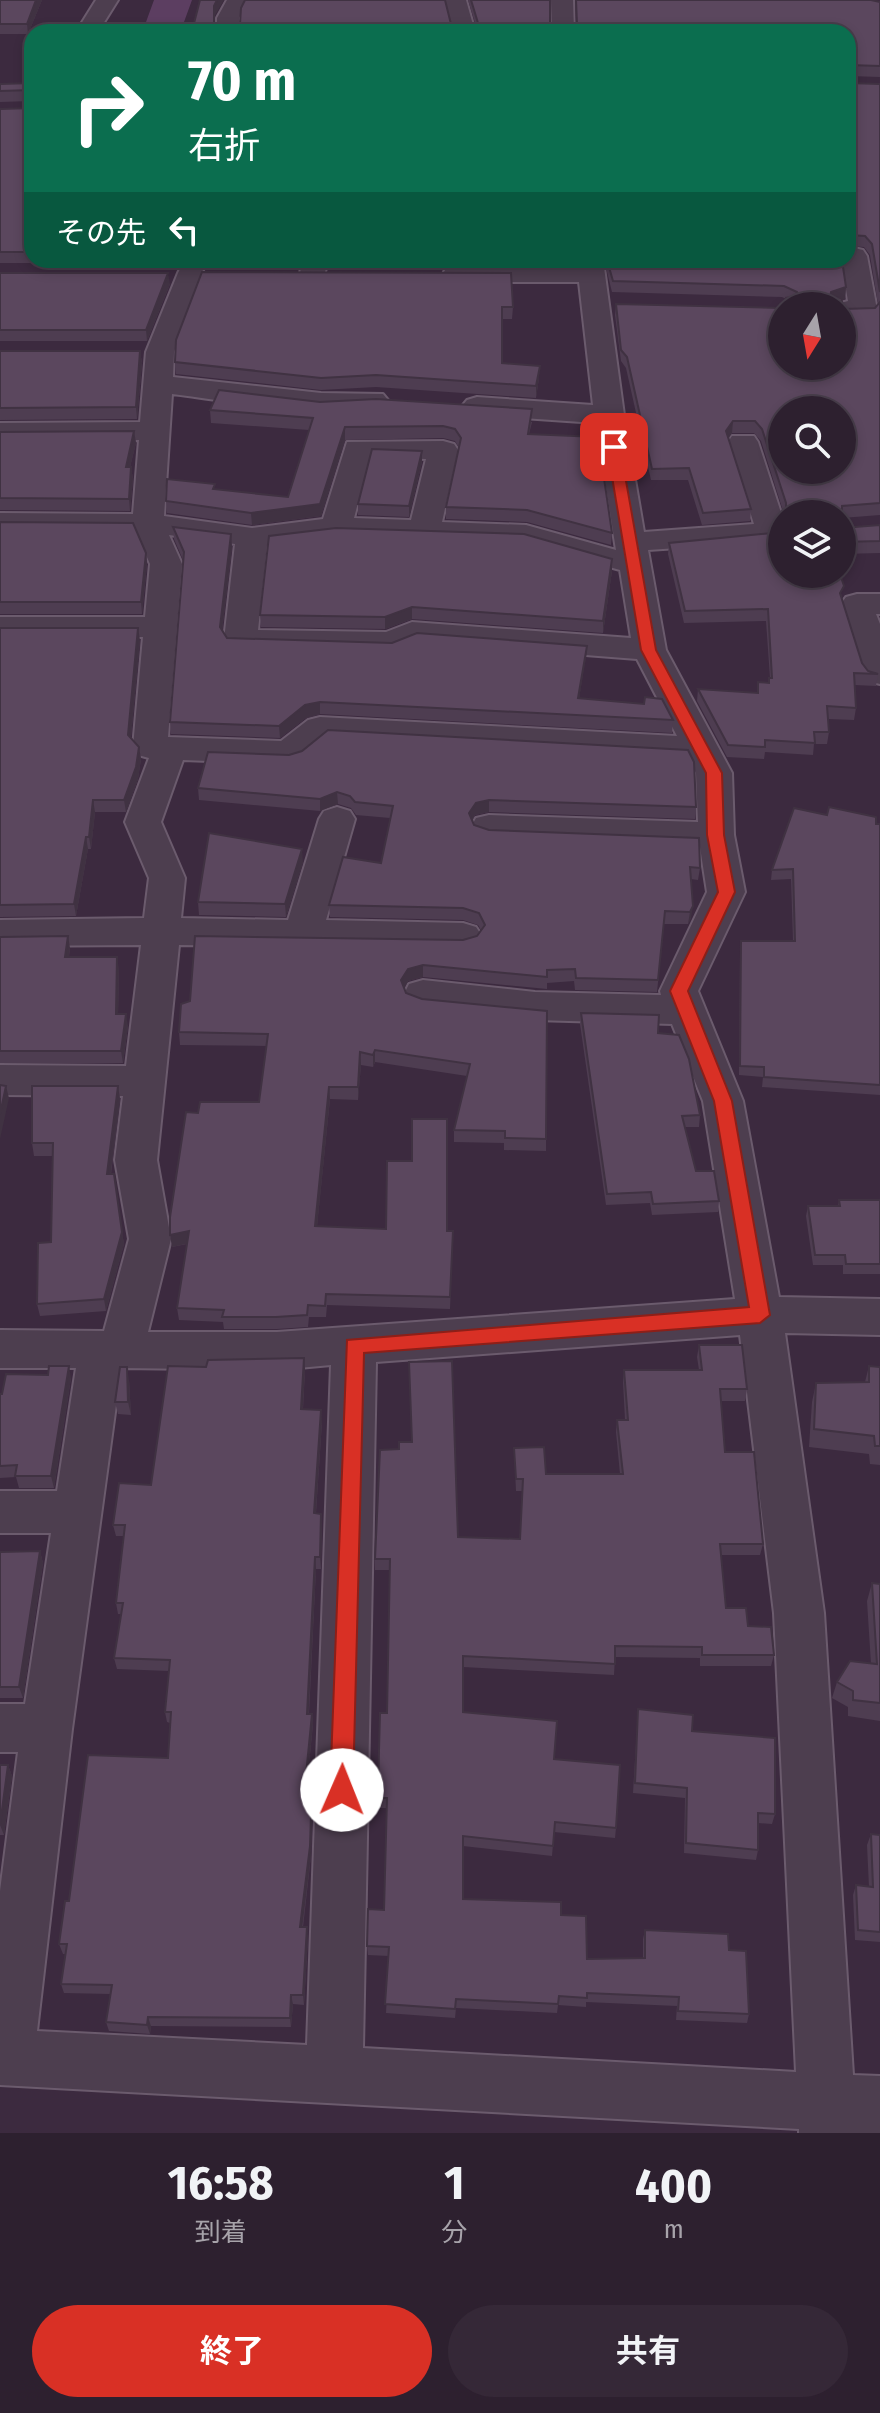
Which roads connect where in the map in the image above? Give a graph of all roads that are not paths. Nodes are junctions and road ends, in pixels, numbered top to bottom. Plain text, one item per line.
1 (107, 0) edge
2 (238, 0) edge
3 (455, 0) edge
4 (562, 0) edge
5 (92, 24) edge
6 (228, 24) edge
7 (462, 24) edge
8 (563, 24) edge
9 (861, 248) edge
10 (309, 268) edge
11 (318, 268) edge
12 (194, 269) edge
13 (282, 274) edge
14 (344, 274) edge
15 (437, 274) edge
16 (602, 285) edge
17 (856, 310) edge
18 (150, 363) junction
19 (407, 401) edge
20 (454, 405) edge
21 (609, 415) junction
22 (155, 431) junction
23 (0, 432) edge
24 (743, 442) dead end
25 (768, 508) edge
26 (0, 522) edge
27 (148, 523) junction
28 (336, 527) junction
29 (424, 530) junction
30 (768, 533) edge
31 (252, 537) junction
32 (630, 553) junction
33 (880, 604) edge
34 (0, 627) edge
35 (161, 627) junction
36 (649, 650) junction
37 (880, 674) edge
38 (170, 748) junction
39 (701, 748) junction
40 (337, 819) dead end
41 (489, 827) edge
42 (716, 835) junction
43 (161, 931) junction
44 (0, 933) edge
45 (303, 933) junction
46 (463, 936) edge
47 (423, 994) dead end
48 (685, 1010) junction
49 (0, 1080) edge
50 (145, 1081) junction
51 (760, 1315) junction
52 (880, 1317) edge
53 (354, 1346) junction
54 (0, 1349) edge
55 (111, 1350) junction
56 (0, 1512) edge
57 (78, 1512) junction
58 (24, 1728) edge
59 (3, 2057) edge
60 (334, 2076) junction
61 (880, 2105) edge
62 (826, 2118) edge

1 - 5 street
2 - 6 street
3 - 7 street
4 - 8 street
9 - 17 street
10 - 13 street
11 - 14 street
12 - 18 street
15 - 16 street
16 - 21 street
18 - 19 street
18 - 22 street
20 - 21 street
21 - 32 street
22 - 23 street
22 - 27 street
24 - 25 street
26 - 27 street
27 - 31 street
27 - 35 street
28 - 29 street
28 - 29 street
28 - 31 street
29 - 32 street
30 - 32 street
31 - 36 street
32 - 36 street
33 - 37 street
34 - 35 street
35 - 38 street
36 - 39 street
38 - 39 street
38 - 43 street
39 - 42 street
40 - 45 street
41 - 42 street
42 - 48 street
43 - 44 street
43 - 45 street
43 - 50 street
45 - 46 street
47 - 48 street
48 - 51 street
49 - 50 street
50 - 55 street
51 - 52 street
51 - 53 street
51 - 62 street
53 - 55 street
53 - 60 street
54 - 55 street
55 - 57 street
56 - 57 street
57 - 58 street
58 - 59 street
59 - 60 street
60 - 62 street
61 - 62 street

